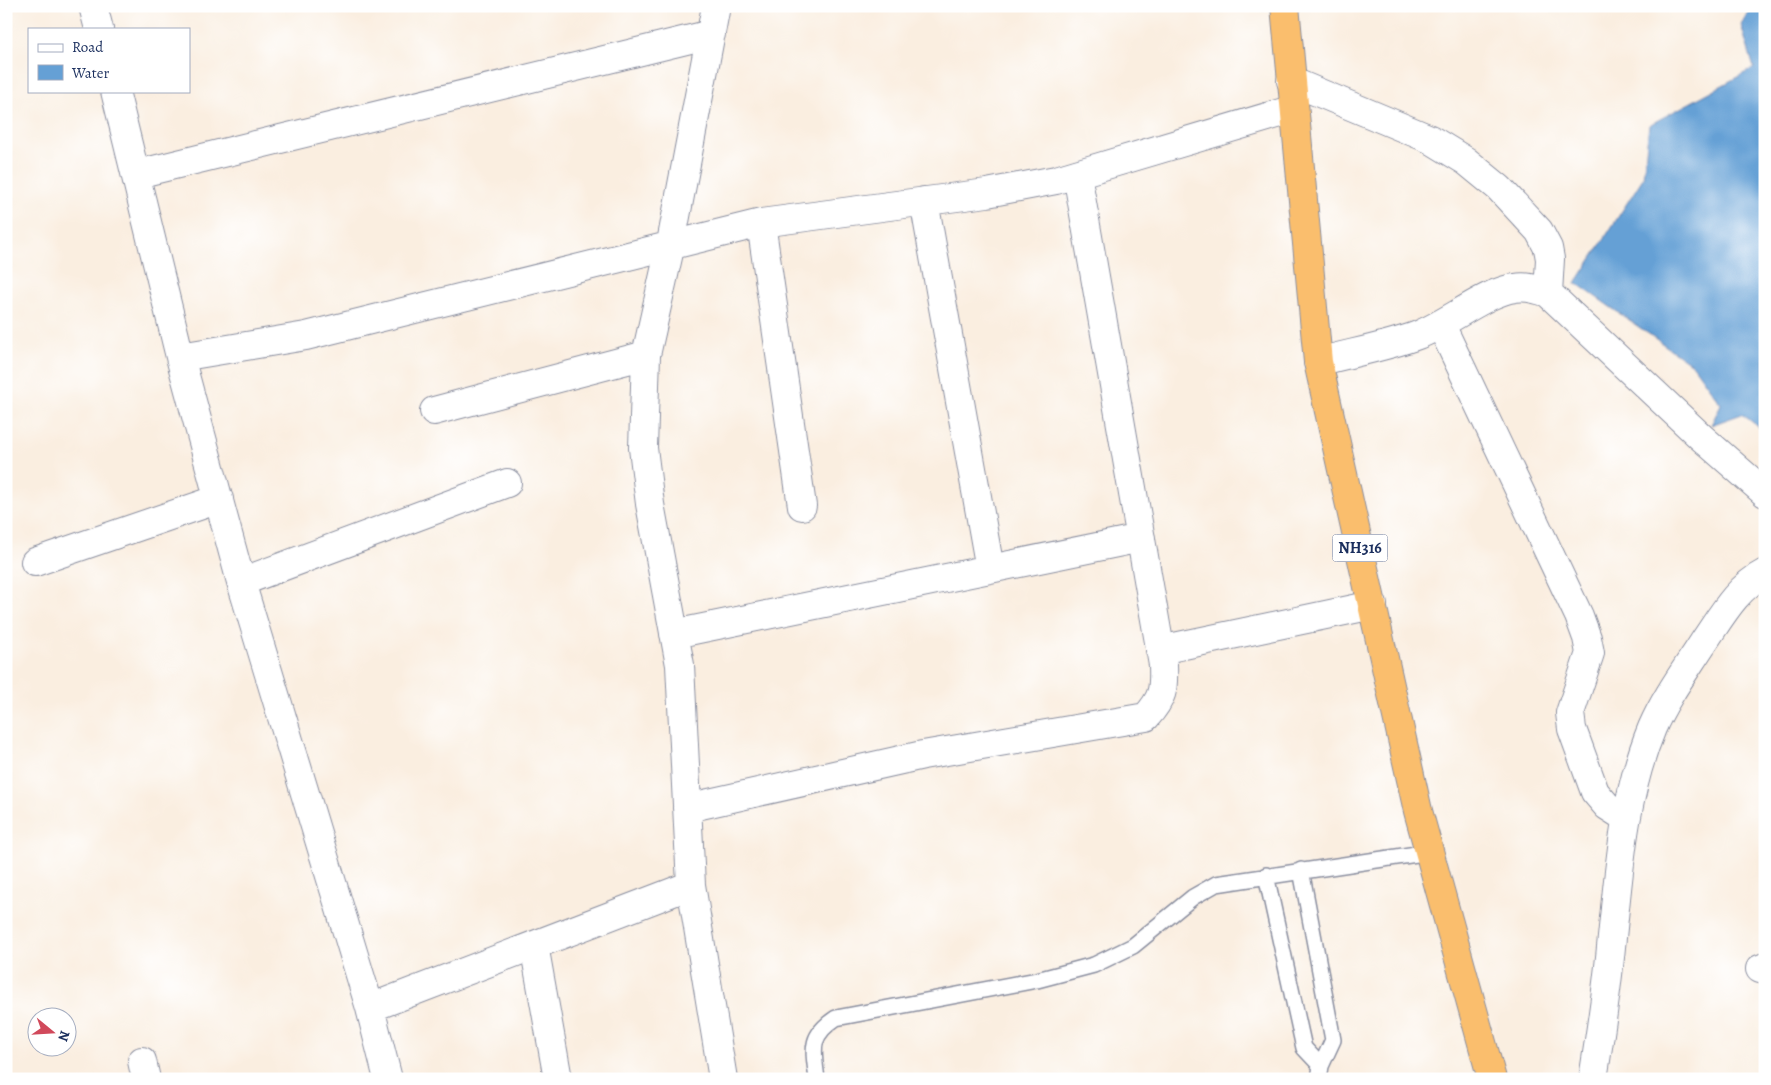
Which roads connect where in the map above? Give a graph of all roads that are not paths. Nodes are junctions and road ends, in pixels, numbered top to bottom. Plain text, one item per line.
1 (93, 6) edge
2 (716, 6) edge
3 (1285, 6) edge
4 (99, 28) edge
5 (711, 34) junction
6 (1291, 81) junction
7 (115, 92) edge
8 (1294, 109) junction
9 (137, 174) junction
10 (1077, 174) junction
11 (924, 202) junction
12 (761, 223) junction
13 (670, 248) junction
14 (1548, 293) junction
15 (1441, 325) junction
16 (646, 355) junction
17 (180, 357) junction
18 (1318, 362) junction
19 (434, 411) dead end
20 (507, 483) dead end
21 (1765, 493) edge
22 (219, 499) junction
23 (802, 506) dead end
24 (1140, 538) junction
25 (35, 562) dead end
26 (990, 569) junction
27 (1765, 573) edge
28 (242, 582) junction
29 (1372, 606) junction
30 (674, 634) junction
31 (1160, 650) junction
32 (687, 808) junction
33 (1626, 818) junction
34 (1430, 852) junction
35 (1301, 870) junction
36 (1266, 875) junction
37 (691, 886) junction
38 (534, 946) junction
39 (370, 1008) junction
40 (1320, 1072) edge
41 (388, 1079) edge
42 (558, 1079) edge
43 (723, 1079) edge
44 (817, 1079) edge
45 (1492, 1079) edge
46 (1593, 1079) edge

1 - 4 street
2 - 5 street
3 - 6 highway, NH316
5 - 9 street
5 - 13 street
6 - 8 highway, NH316
6 - 14 street
7 - 9 street
8 - 10 street
8 - 18 highway, NH316
9 - 17 street
10 - 11 street
10 - 24 street
11 - 12 street
11 - 26 street
12 - 13 street
12 - 23 street
13 - 16 street
13 - 17 street
14 - 15 street
14 - 21 street
15 - 18 street
15 - 33 street
16 - 19 street
16 - 30 street
17 - 22 street
18 - 29 highway, NH316
20 - 28 street
22 - 25 street
22 - 28 street
24 - 26 street
24 - 31 street
26 - 30 street
27 - 33 street
28 - 39 street
29 - 31 street
29 - 34 highway, NH316
30 - 32 street
31 - 32 street
32 - 37 street
33 - 46 street
34 - 35 lane
34 - 45 highway, NH316
35 - 36 lane
35 - 40 lane
36 - 40 lane
36 - 44 lane
37 - 38 street
37 - 43 street
38 - 39 street
38 - 42 street
39 - 41 street

